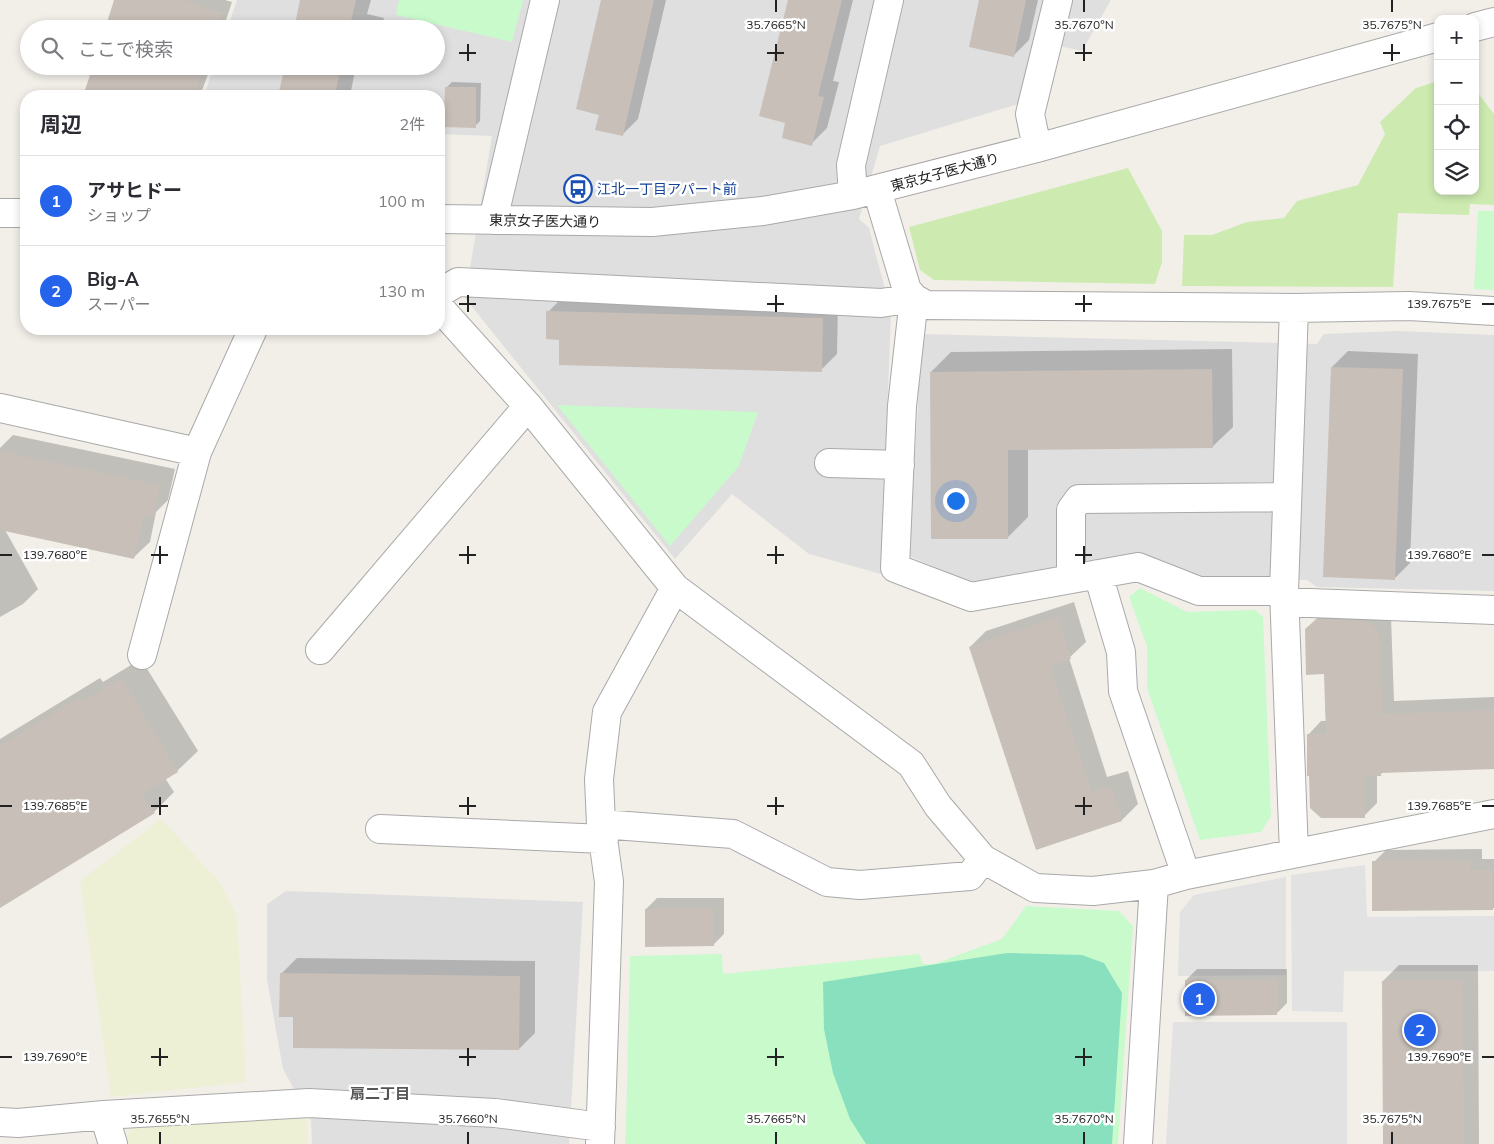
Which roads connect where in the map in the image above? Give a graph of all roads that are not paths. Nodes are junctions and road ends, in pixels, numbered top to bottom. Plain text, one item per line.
1 (545, 0) edge
2 (889, 0) edge
3 (1058, 0) edge
4 (1494, 22) edge
5 (1479, 26) edge
6 (1434, 38) edge
7 (1037, 148) junction
8 (865, 192) junction
9 (0, 213) edge
10 (20, 213) edge
11 (445, 219) edge
12 (493, 220) junction
13 (445, 290) edge
14 (914, 298) junction
15 (1294, 308) junction
16 (1494, 311) edge
17 (445, 314) edge
18 (250, 335) edge
19 (528, 406) junction
20 (0, 408) edge
21 (197, 452) junction
22 (828, 463) dead end
23 (900, 465) junction
24 (1288, 497) junction
25 (1098, 574) junction
26 (1071, 579) junction
27 (674, 588) junction
28 (1284, 597) junction
29 (1494, 610) edge
30 (320, 650) dead end
31 (142, 655) dead end
32 (1494, 814) edge
33 (380, 829) dead end
34 (603, 831) junction
35 (1294, 853) junction
36 (982, 858) junction
37 (1186, 875) junction
38 (1154, 884) junction
39 (104, 1115) junction
40 (0, 1122) edge
41 (600, 1135) edge
42 (113, 1144) edge
43 (1138, 1144) edge

1 - 12 street
2 - 8 street
3 - 7 street
4 - 5 street
6 - 7 street, 東京女子医大通り
7 - 8 street, 東京女子医大通り
8 - 12 street, 東京女子医大通り
8 - 14 street
9 - 10 street
11 - 12 street, 東京女子医大通り
13 - 14 street
14 - 15 street
14 - 23 street
15 - 16 street
15 - 24 street
17 - 19 street
18 - 21 street
19 - 27 street
19 - 30 street
20 - 21 street
21 - 31 street
22 - 23 street
23 - 26 street
24 - 26 street
24 - 28 street
25 - 26 street
25 - 28 street
25 - 37 street
27 - 34 street
27 - 36 street
28 - 29 street
28 - 35 street
32 - 35 street
33 - 34 street
34 - 36 street
34 - 41 street
35 - 37 street
36 - 38 street
37 - 38 street
38 - 43 street
39 - 40 street
39 - 41 street
39 - 42 street

